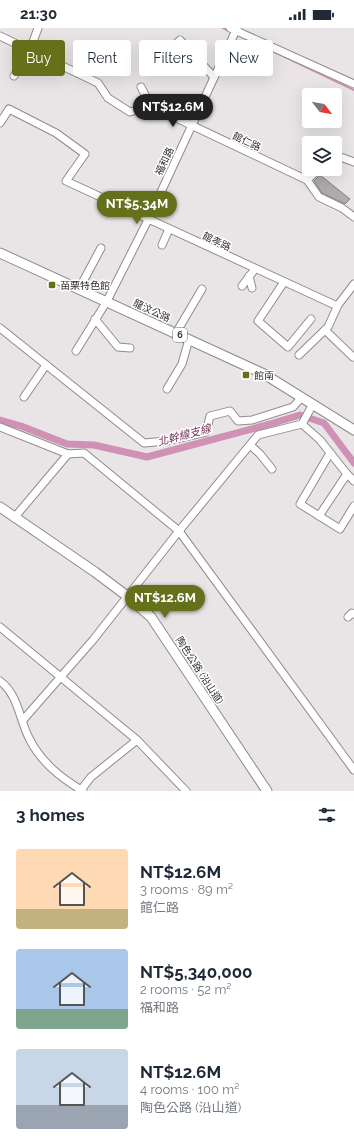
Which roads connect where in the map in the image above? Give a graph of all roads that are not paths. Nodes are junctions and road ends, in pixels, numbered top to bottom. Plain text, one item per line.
1 (38, 28) edge
2 (234, 29) edge
3 (0, 36) edge
4 (34, 40) edge
5 (12, 42) edge
6 (65, 67) edge
7 (207, 69) edge
8 (214, 77) junction
9 (354, 84) edge
10 (141, 87) dead end
11 (151, 106) junction
12 (0, 123) edge
13 (192, 126) junction
14 (342, 158) edge
15 (354, 162) edge
16 (311, 176) edge
17 (307, 180) junction
18 (354, 216) edge
19 (148, 220) junction
20 (169, 229) junction
21 (162, 245) dead end
22 (101, 248) dead end
23 (0, 253) edge
24 (255, 269) junction
25 (249, 276) junction
26 (284, 282) junction
27 (354, 284) edge
28 (242, 286) dead end
29 (252, 288) dead end
30 (79, 289) junction
31 (202, 289) dead end
32 (106, 301) junction
33 (336, 305) junction
34 (310, 319) dead end
35 (95, 320) junction
36 (0, 328) edge
37 (325, 330) junction
38 (176, 333) junction
39 (189, 339) junction
40 (130, 348) dead end
41 (76, 351) dead end
42 (299, 355) dead end
43 (353, 357) dead end
44 (46, 365) junction
45 (167, 389) dead end
46 (24, 397) dead end
47 (302, 397) junction
48 (313, 404) junction
49 (302, 424) junction
50 (0, 427) edge
51 (354, 430) edge
52 (250, 445) junction
53 (330, 453) junction
54 (68, 454) junction
55 (272, 469) dead end
56 (347, 474) junction
57 (354, 481) edge
58 (354, 506) edge
59 (0, 507) edge
60 (318, 516) junction
61 (14, 518) junction
62 (179, 531) junction
63 (127, 596) junction
64 (0, 628) edge
65 (61, 678) junction
66 (0, 681) edge
67 (23, 720) junction
68 (137, 740) junction
69 (354, 770) edge
70 (82, 790) edge
71 (186, 791) edge
72 (267, 791) edge

1 - 4 street
2 - 8 street, 福和路
2 - 9 street
3 - 5 street
6 - 11 street
7 - 8 street
8 - 13 street, 福和路
10 - 11 street
11 - 13 street, 館仁路
12 - 19 street, 館孝路
13 - 17 street, 館仁路
13 - 19 street, 福和路
14 - 15 street
16 - 17 street
17 - 18 street, 館仁路
19 - 20 street, 館孝路
19 - 32 street, 福和路
20 - 21 street
20 - 24 street, 館孝路
22 - 30 street
23 - 30 main road, 龍汶公路 / 6
24 - 25 street
24 - 26 street, 館孝路
25 - 28 street
25 - 29 street
26 - 33 street, 館孝路
26 - 34 street
27 - 33 street
30 - 32 main road, 龍汶公路 / 6
31 - 38 street
32 - 35 street, 福和路
32 - 38 main road, 龍汶公路 / 6
33 - 37 street
35 - 40 street
35 - 41 street, 福和路
36 - 44 street
37 - 42 street
37 - 43 street
38 - 39 main road, 龍汶公路 / 6
39 - 45 street
39 - 47 main road, 龍汶公路 / 6
44 - 46 street
44 - 47 street
47 - 48 main road, 龍汶公路 / 6
48 - 49 street
48 - 51 main road, 龍汶公路 / 6
49 - 52 street
49 - 53 street
50 - 54 street
52 - 55 street
52 - 62 street
53 - 56 street
53 - 60 street
54 - 61 street
54 - 62 street
56 - 57 street
56 - 60 street
58 - 60 street
59 - 61 main road, 陶色公路 (沿山道)
61 - 63 main road, 陶色公路 (沿山道)
62 - 63 street
62 - 69 street
63 - 65 street
63 - 72 main road, 陶色公路 (沿山道)
64 - 65 street
65 - 67 street
65 - 68 street
66 - 67 street
67 - 70 street
68 - 70 street
68 - 71 street

